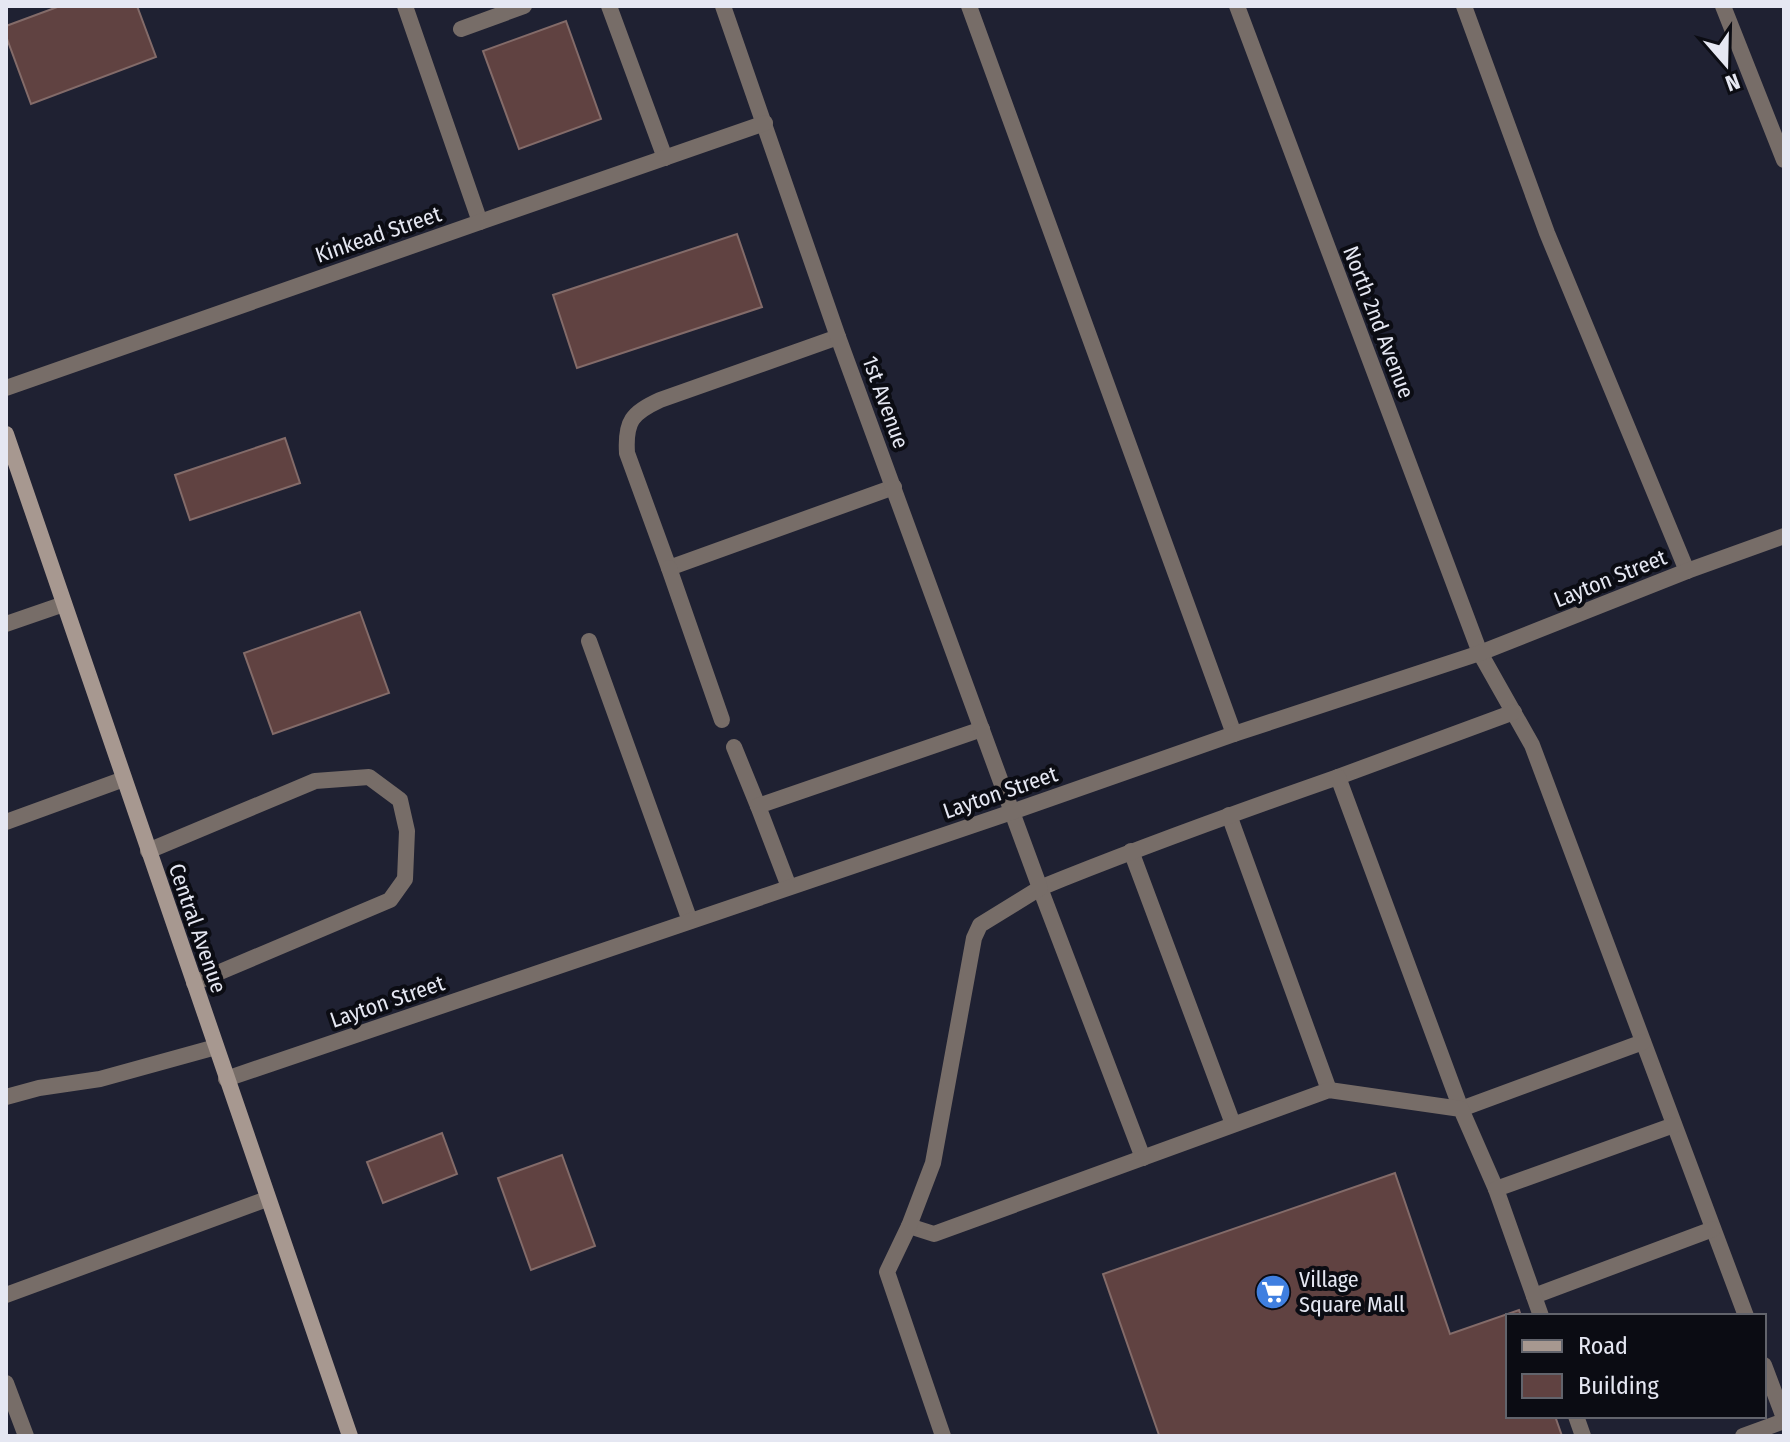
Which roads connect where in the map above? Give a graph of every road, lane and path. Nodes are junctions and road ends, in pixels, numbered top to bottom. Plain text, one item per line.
1 (405, 6) edge
2 (524, 6) edge
3 (609, 6) edge
4 (723, 6) edge
5 (969, 6) edge
6 (1237, 6) edge
7 (1464, 6) edge
8 (1723, 6) edge
9 (461, 29) dead end
10 (765, 123) junction
11 (665, 158) junction
12 (1784, 160) edge
13 (480, 222) junction
14 (838, 337) junction
15 (6, 388) edge
16 (6, 434) edge
17 (894, 487) junction
18 (1784, 536) edge
19 (669, 568) junction
20 (1687, 571) junction
21 (64, 604) junction
22 (6, 624) edge
23 (589, 641) dead end
24 (1480, 653) junction
25 (1514, 712) junction
26 (722, 720) dead end
27 (982, 729) junction
28 (1234, 734) junction
29 (734, 747) dead end
30 (1338, 777) junction
31 (124, 779) junction
32 (758, 806) junction
33 (1012, 812) junction
34 (1229, 815) junction
35 (6, 822) edge
36 (148, 851) junction
37 (1131, 851) junction
38 (789, 887) junction
39 (1040, 888) junction
40 (690, 921) junction
41 (194, 983) junction
42 (1643, 1042) junction
43 (216, 1047) junction
44 (226, 1079) junction
45 (1329, 1090) junction
46 (6, 1097) edge
47 (1461, 1109) junction
48 (1233, 1124) junction
49 (1674, 1125) junction
50 (1143, 1158) junction
51 (1496, 1189) junction
52 (267, 1199) junction
53 (909, 1226) junction
54 (1713, 1229) junction
55 (6, 1295) edge
56 (1534, 1296) junction
57 (1540, 1314) edge
58 (1745, 1314) edge
59 (1766, 1370) edge
60 (6, 1383) edge
61 (1784, 1420) edge
62 (26, 1436) edge
63 (350, 1436) edge
64 (943, 1436) edge
65 (1743, 1436) edge

1 - 13 street
2 - 9 street
3 - 11 street
4 - 10 street, 1st Avenue
5 - 28 street
6 - 24 street, North 2nd Avenue
7 - 20 street
8 - 12 street
10 - 11 street, Kinkead Street
10 - 14 street, 1st Avenue
11 - 13 street, Kinkead Street
13 - 15 street, Kinkead Street
14 - 17 street, 1st Avenue
14 - 19 street
16 - 21 street, Central Avenue
17 - 19 street
17 - 27 street, 1st Avenue
18 - 20 street, Layton Street
19 - 26 street
20 - 24 street, Layton Street
21 - 22 street
21 - 31 street, Central Avenue
23 - 40 street
24 - 25 street, North 2nd Avenue
24 - 28 street, Layton Street
25 - 30 street
25 - 42 street, North 2nd Avenue
27 - 32 street
27 - 33 street, 1st Avenue
28 - 33 street, Layton Street
29 - 32 street
30 - 34 street
30 - 47 street
31 - 35 street
31 - 36 street, Central Avenue
32 - 38 street
33 - 38 street, Layton Street
33 - 39 street, 1st Avenue
34 - 37 street
34 - 45 street
36 - 41 street, Central Avenue
36 - 41 street
37 - 39 street
37 - 48 street
38 - 40 street, Layton Street
39 - 50 street, 1st Avenue
39 - 53 street
40 - 44 street, Layton Street
41 - 43 street, Central Avenue
42 - 47 street
42 - 49 street, North 2nd Avenue
43 - 44 street, Central Avenue
43 - 46 street
44 - 52 street, Central Avenue
45 - 47 street
45 - 48 street
47 - 51 street
48 - 50 street
49 - 51 street
49 - 54 street, North 2nd Avenue
50 - 53 street
51 - 56 street
52 - 55 street
52 - 63 street, Central Avenue
53 - 64 street
54 - 56 street
54 - 58 street, North 2nd Avenue
56 - 57 street
59 - 61 street
60 - 62 street
61 - 65 street

